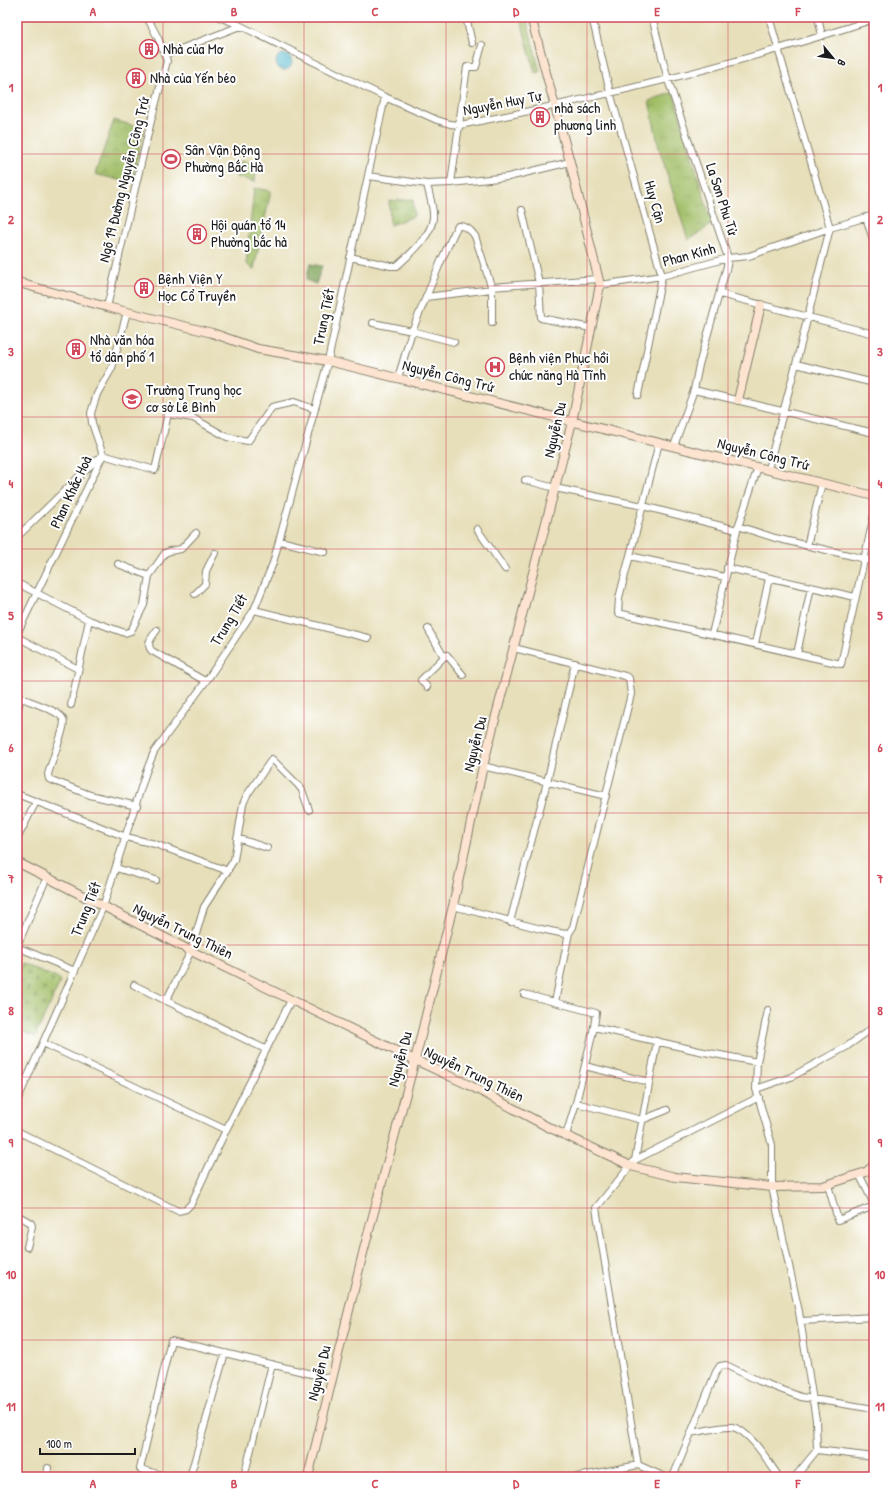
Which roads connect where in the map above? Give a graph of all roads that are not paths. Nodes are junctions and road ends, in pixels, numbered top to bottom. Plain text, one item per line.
1 (147, 17) edge
2 (219, 17) edge
3 (466, 17) edge
4 (531, 17) edge
5 (592, 17) edge
6 (652, 17) edge
7 (769, 17) edge
8 (818, 17) edge
9 (874, 20) edge
10 (240, 26) junction
11 (822, 36) junction
12 (472, 44) dead end
13 (482, 45) dead end
14 (777, 48) junction
15 (165, 56) junction
16 (668, 80) junction
17 (610, 92) junction
18 (385, 96) junction
19 (555, 107) junction
20 (460, 125) junction
21 (570, 162) junction
22 (368, 176) junction
23 (451, 183) junction
24 (427, 184) junction
25 (522, 210) dead end
26 (874, 215) edge
27 (866, 217) junction
28 (830, 228) junction
29 (874, 243) edge
30 (350, 257) junction
31 (728, 258) junction
32 (662, 276) junction
33 (17, 281) edge
34 (599, 282) junction
35 (539, 283) junction
36 (492, 288) junction
37 (720, 294) junction
38 (426, 296) junction
39 (761, 305) junction
40 (106, 307) junction
41 (127, 312) junction
42 (807, 317) junction
43 (373, 323) dead end
44 (492, 323) dead end
45 (591, 328) junction
46 (412, 331) junction
47 (874, 334) edge
48 (454, 342) dead end
49 (328, 361) junction
50 (796, 364) junction
51 (398, 378) junction
52 (874, 383) edge
53 (694, 390) junction
54 (638, 395) dead end
55 (738, 400) junction
56 (314, 409) junction
57 (783, 411) junction
58 (572, 422) junction
59 (874, 433) edge
60 (659, 443) junction
61 (674, 446) junction
62 (103, 455) junction
63 (758, 467) junction
64 (768, 470) junction
65 (525, 480) dead end
66 (822, 483) junction
67 (555, 488) junction
68 (874, 496) edge
69 (643, 506) junction
70 (874, 515) edge
71 (738, 528) junction
72 (478, 529) dead end
73 (196, 533) dead end
74 (17, 537) edge
75 (280, 541) junction
76 (807, 546) junction
77 (325, 552) dead end
78 (215, 553) dead end
79 (630, 556) junction
80 (864, 558) junction
81 (874, 561) edge
82 (118, 564) dead end
83 (727, 568) junction
84 (505, 569) dead end
85 (149, 576) junction
86 (725, 577) junction
87 (769, 578) junction
88 (17, 583) edge
89 (811, 587) junction
90 (38, 594) junction
91 (195, 594) dead end
92 (855, 597) junction
93 (254, 610) junction
94 (88, 620) junction
95 (105, 628) dead end
96 (428, 629) dead end
97 (157, 630) dead end
98 (712, 634) junction
99 (17, 636) edge
100 (368, 638) dead end
101 (755, 644) junction
102 (514, 648) junction
103 (797, 654) junction
104 (444, 656) junction
105 (574, 663) junction
106 (78, 669) junction
107 (463, 675) dead end
108 (205, 681) junction
109 (427, 687) dead end
110 (19, 697) edge
111 (71, 705) dead end
112 (17, 711) edge
113 (483, 766) junction
114 (547, 782) junction
115 (17, 794) edge
116 (606, 796) junction
117 (36, 802) junction
118 (137, 806) junction
119 (309, 810) dead end
120 (126, 838) junction
121 (237, 838) junction
122 (17, 839) edge
123 (267, 848) dead end
124 (17, 862) edge
125 (116, 868) junction
126 (228, 871) junction
127 (46, 877) junction
128 (156, 880) dead end
129 (453, 906) junction
130 (103, 907) junction
131 (510, 922) junction
132 (569, 933) junction
133 (17, 946) edge
134 (191, 951) junction
135 (75, 971) junction
136 (134, 985) dead end
137 (524, 994) dead end
138 (291, 1000) junction
139 (166, 1001) junction
140 (555, 1002) junction
141 (768, 1010) dead end
142 (594, 1027) junction
143 (874, 1027) edge
144 (657, 1040) junction
145 (43, 1043) junction
146 (265, 1049) junction
147 (415, 1060) junction
148 (757, 1062) junction
149 (585, 1066) junction
150 (649, 1082) junction
151 (756, 1088) junction
152 (759, 1097) junction
153 (17, 1101) edge
154 (576, 1103) junction
155 (667, 1110) dead end
156 (642, 1120) junction
157 (226, 1130) junction
158 (17, 1131) edge
159 (566, 1135) junction
160 (633, 1163) junction
161 (874, 1165) edge
162 (859, 1174) junction
163 (828, 1185) junction
164 (772, 1187) junction
165 (874, 1205) edge
166 (17, 1215) edge
167 (27, 1247) dead end
168 (874, 1317) edge
169 (800, 1321) junction
170 (225, 1353) junction
171 (272, 1364) junction
172 (332, 1379) junction
173 (812, 1399) junction
174 (874, 1409) edge
175 (692, 1433) junction
176 (817, 1450) junction
177 (874, 1457) edge
178 (638, 1465) junction
179 (48, 1468) dead end
180 (140, 1469) junction
181 (589, 1476) edge
182 (47, 1477) edge
183 (138, 1477) edge
184 (169, 1477) edge
185 (190, 1477) edge
186 (244, 1477) edge
187 (308, 1477) edge
188 (577, 1477) edge
189 (665, 1477) edge
190 (673, 1477) edge
191 (779, 1477) edge
192 (795, 1477) edge

1 - 15 street
2 - 10 street, Nguyễn Huy Tự
3 - 12 street
4 - 19 main road, Nguyễn Du
5 - 17 street, Huy Cận
6 - 16 street, La Sơn Phu Tử
7 - 14 street
8 - 11 street
9 - 11 street, Nguyễn Huy Tự
10 - 15 street
10 - 18 street, Nguyễn Huy Tự
11 - 14 street, Nguyễn Huy Tự
13 - 20 street
14 - 16 street, Nguyễn Huy Tự
14 - 28 street
15 - 40 street, Ngõ 19 Đường Nguyễn Công Trứ
16 - 17 street, Nguyễn Huy Tự
16 - 31 street, La Sơn Phu Tử
17 - 19 street, Nguyễn Huy Tự
17 - 32 street, Huy Cận
18 - 20 street, Nguyễn Huy Tự
18 - 22 street, Trung Tiết
19 - 20 street, Nguyễn Huy Tự
19 - 21 main road, Nguyễn Du
20 - 23 street
21 - 23 street
21 - 34 main road, Nguyễn Du
22 - 24 street
22 - 30 street, Trung Tiết
23 - 24 street
24 - 30 street
25 - 35 street
26 - 27 street, Phan Kính
27 - 28 street, Phan Kính
27 - 29 street
28 - 31 street, Phan Kính
28 - 42 street
30 - 49 street, Trung Tiết
31 - 32 street, Phan Kính
31 - 37 street, La Sơn Phu Tử
32 - 34 street, Phan Kính
32 - 54 street, Huy Cận
33 - 40 main road, Nguyễn Công Trứ
34 - 35 street, Phan Kính
34 - 45 main road, Nguyễn Du
35 - 36 street, Phan Kính
35 - 45 street
36 - 38 street, Phan Kính
36 - 38 street
36 - 44 street
37 - 39 street
37 - 53 street, La Sơn Phu Tử
38 - 46 street
39 - 42 street
39 - 55 main road
40 - 41 main road, Nguyễn Công Trứ
41 - 49 main road, Nguyễn Công Trứ
41 - 62 street, Phan Khắc Hoà
42 - 47 street
42 - 50 street
43 - 46 street
45 - 58 main road, Nguyễn Du
46 - 48 street
46 - 51 street
49 - 51 main road, Nguyễn Công Trứ
49 - 56 street, Trung Tiết
50 - 52 street
50 - 57 street
51 - 58 main road, Nguyễn Công Trứ
53 - 55 street
53 - 61 street, La Sơn Phu Tử
55 - 57 street
56 - 62 street
56 - 75 street, Trung Tiết
57 - 59 street
57 - 64 street
58 - 60 main road, Nguyễn Công Trứ
58 - 67 main road, Nguyễn Du
60 - 61 main road, Nguyễn Công Trứ
60 - 69 street
61 - 63 main road, Nguyễn Công Trứ
62 - 74 street
62 - 90 street, Phan Khắc Hoà
63 - 64 main road, Nguyễn Công Trứ
63 - 71 street
64 - 66 main road, Nguyễn Công Trứ
65 - 67 street
66 - 68 main road, Nguyễn Công Trứ
66 - 76 street
67 - 69 street
67 - 102 main road, Nguyễn Du
69 - 71 street
69 - 79 street
70 - 80 street
71 - 76 street
71 - 83 street
72 - 84 street
73 - 85 street
75 - 77 street
75 - 93 street, Trung Tiết
76 - 80 street
78 - 91 street
79 - 86 street
79 - 98 street
80 - 81 street
80 - 92 street
82 - 85 street
83 - 86 street
83 - 87 street
85 - 94 street
86 - 98 street
87 - 89 street
87 - 101 street
88 - 90 street
89 - 92 street
89 - 103 street
90 - 94 street
90 - 99 street, Phan Khắc Hoà
92 - 103 street
93 - 100 street
93 - 108 street, Trung Tiết
94 - 95 street
94 - 106 street
96 - 104 street
97 - 108 street
98 - 101 street
99 - 106 street
101 - 103 street
102 - 105 street
102 - 113 main road, Nguyễn Du
104 - 107 street
104 - 109 street
105 - 114 street
105 - 116 street
106 - 111 street
108 - 118 street, Trung Tiết
110 - 112 street
110 - 118 street
113 - 114 street
113 - 129 main road, Nguyễn Du
114 - 116 street
114 - 131 street
115 - 117 street
116 - 132 street
117 - 120 street
117 - 122 street
118 - 120 street, Trung Tiết
119 - 121 street
120 - 125 street, Trung Tiết
120 - 126 street
121 - 123 street
121 - 126 street
124 - 127 main road, Nguyễn Trung Thiên
125 - 128 street
125 - 130 street, Trung Tiết
126 - 134 street
127 - 130 main road, Nguyễn Trung Thiên
127 - 133 street
129 - 131 street
129 - 147 main road, Nguyễn Du
130 - 134 main road, Nguyễn Trung Thiên
130 - 135 street, Trung Tiết
131 - 132 street
132 - 140 street
133 - 135 street
134 - 138 main road, Nguyễn Trung Thiên
134 - 139 street
135 - 145 street, Trung Tiết
136 - 139 street
137 - 140 street
138 - 146 street
138 - 147 main road, Nguyễn Trung Thiên
139 - 146 street
140 - 142 street
141 - 148 street
142 - 144 street
142 - 149 street
143 - 151 street
144 - 148 street
144 - 150 street
145 - 153 street, Trung Tiết
145 - 157 street
146 - 157 street
147 - 159 main road, Nguyễn Trung Thiên
147 - 172 main road, Nguyễn Du
148 - 151 street
149 - 150 street
149 - 154 street
150 - 156 street
151 - 152 street
152 - 160 street
152 - 164 street
154 - 156 street
154 - 159 street
155 - 156 street
156 - 160 street
157 - 158 street
159 - 160 main road, Nguyễn Trung Thiên
160 - 164 main road, Nguyễn Trung Thiên
160 - 178 street
161 - 162 main road, Nguyễn Trung Thiên
162 - 163 main road, Nguyễn Trung Thiên
162 - 165 street
163 - 164 main road, Nguyễn Trung Thiên
163 - 165 street
164 - 169 street
166 - 167 street
168 - 169 street
169 - 173 street
170 - 171 street
170 - 180 street
170 - 185 street
171 - 172 street
171 - 186 street
172 - 187 main road, Nguyễn Du
173 - 174 street
173 - 175 street
173 - 176 street
175 - 190 street
175 - 191 street
176 - 177 street
176 - 192 street
178 - 181 street
178 - 189 street
179 - 182 street
180 - 183 street
180 - 184 street
181 - 188 street

